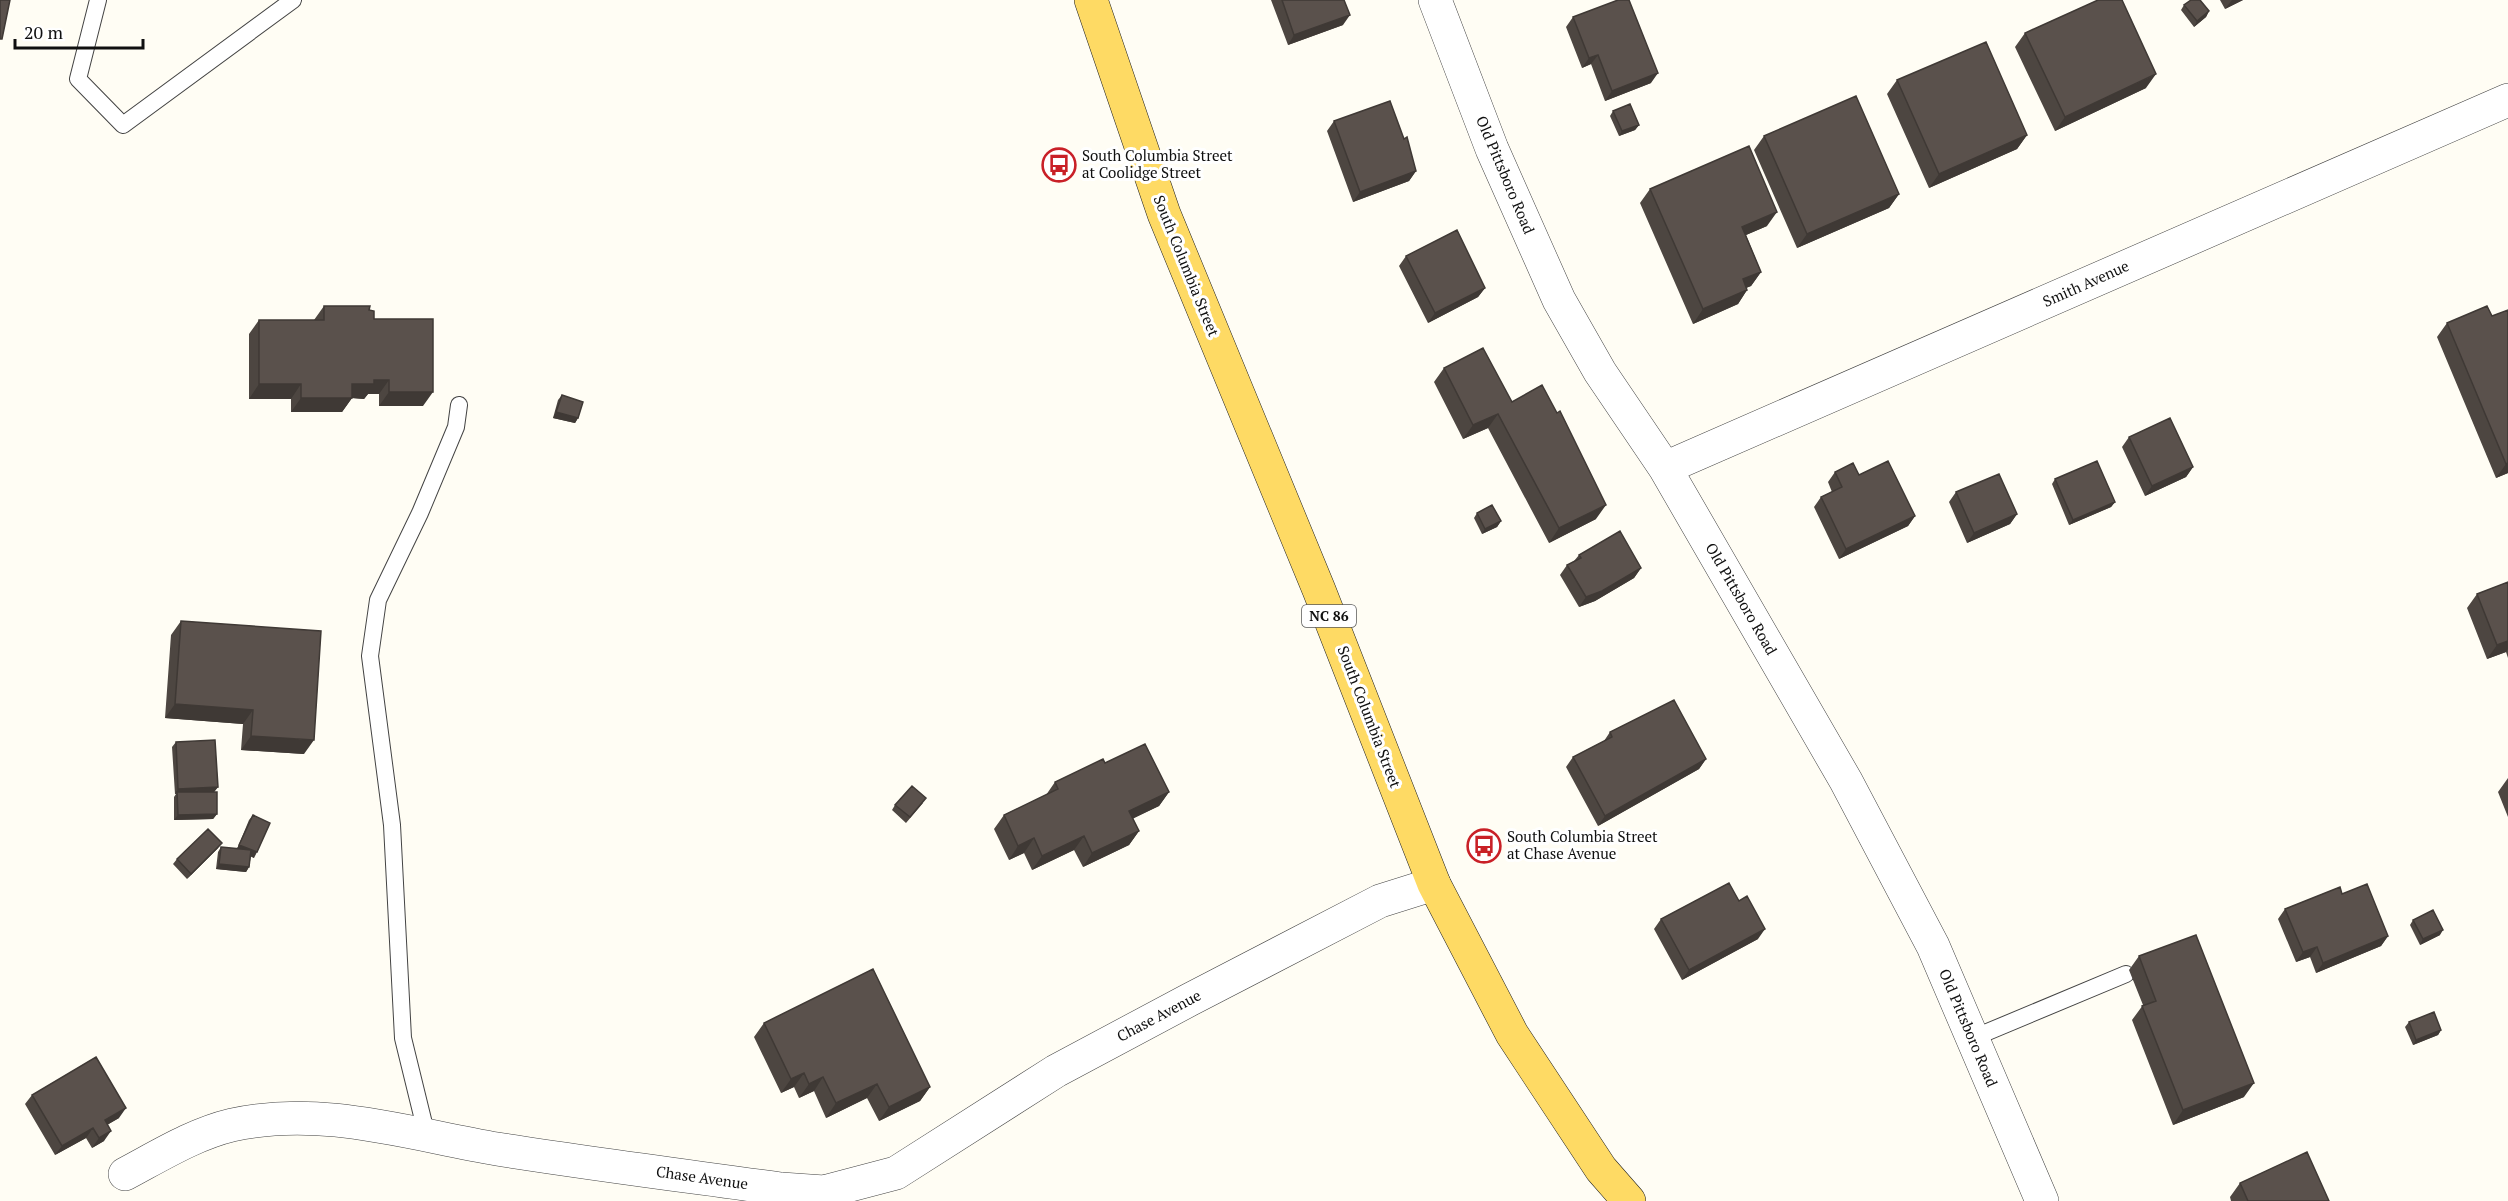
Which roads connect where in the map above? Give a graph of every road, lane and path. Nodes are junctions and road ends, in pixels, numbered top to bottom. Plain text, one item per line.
1 (98, 0) edge
2 (293, 0) edge
3 (1091, 0) edge
4 (1435, 0) edge
5 (2508, 100) edge
6 (459, 405) dead end
7 (1665, 468) junction
8 (1434, 884) junction
9 (2126, 974) dead end
10 (1973, 1038) junction
11 (427, 1136) junction
12 (125, 1174) dead end
13 (1629, 1201) edge
14 (2042, 1201) edge

1 - 2 lane
3 - 8 main road, South Columbia Street / NC 86
4 - 7 street, Old Pittsboro Road
5 - 7 street, Smith Avenue
6 - 11 lane
7 - 10 street, Old Pittsboro Road
8 - 11 street, Chase Avenue
8 - 13 main road, South Columbia Street / NC 86
9 - 10 lane
10 - 14 street, Old Pittsboro Road
11 - 12 street, Chase Avenue

